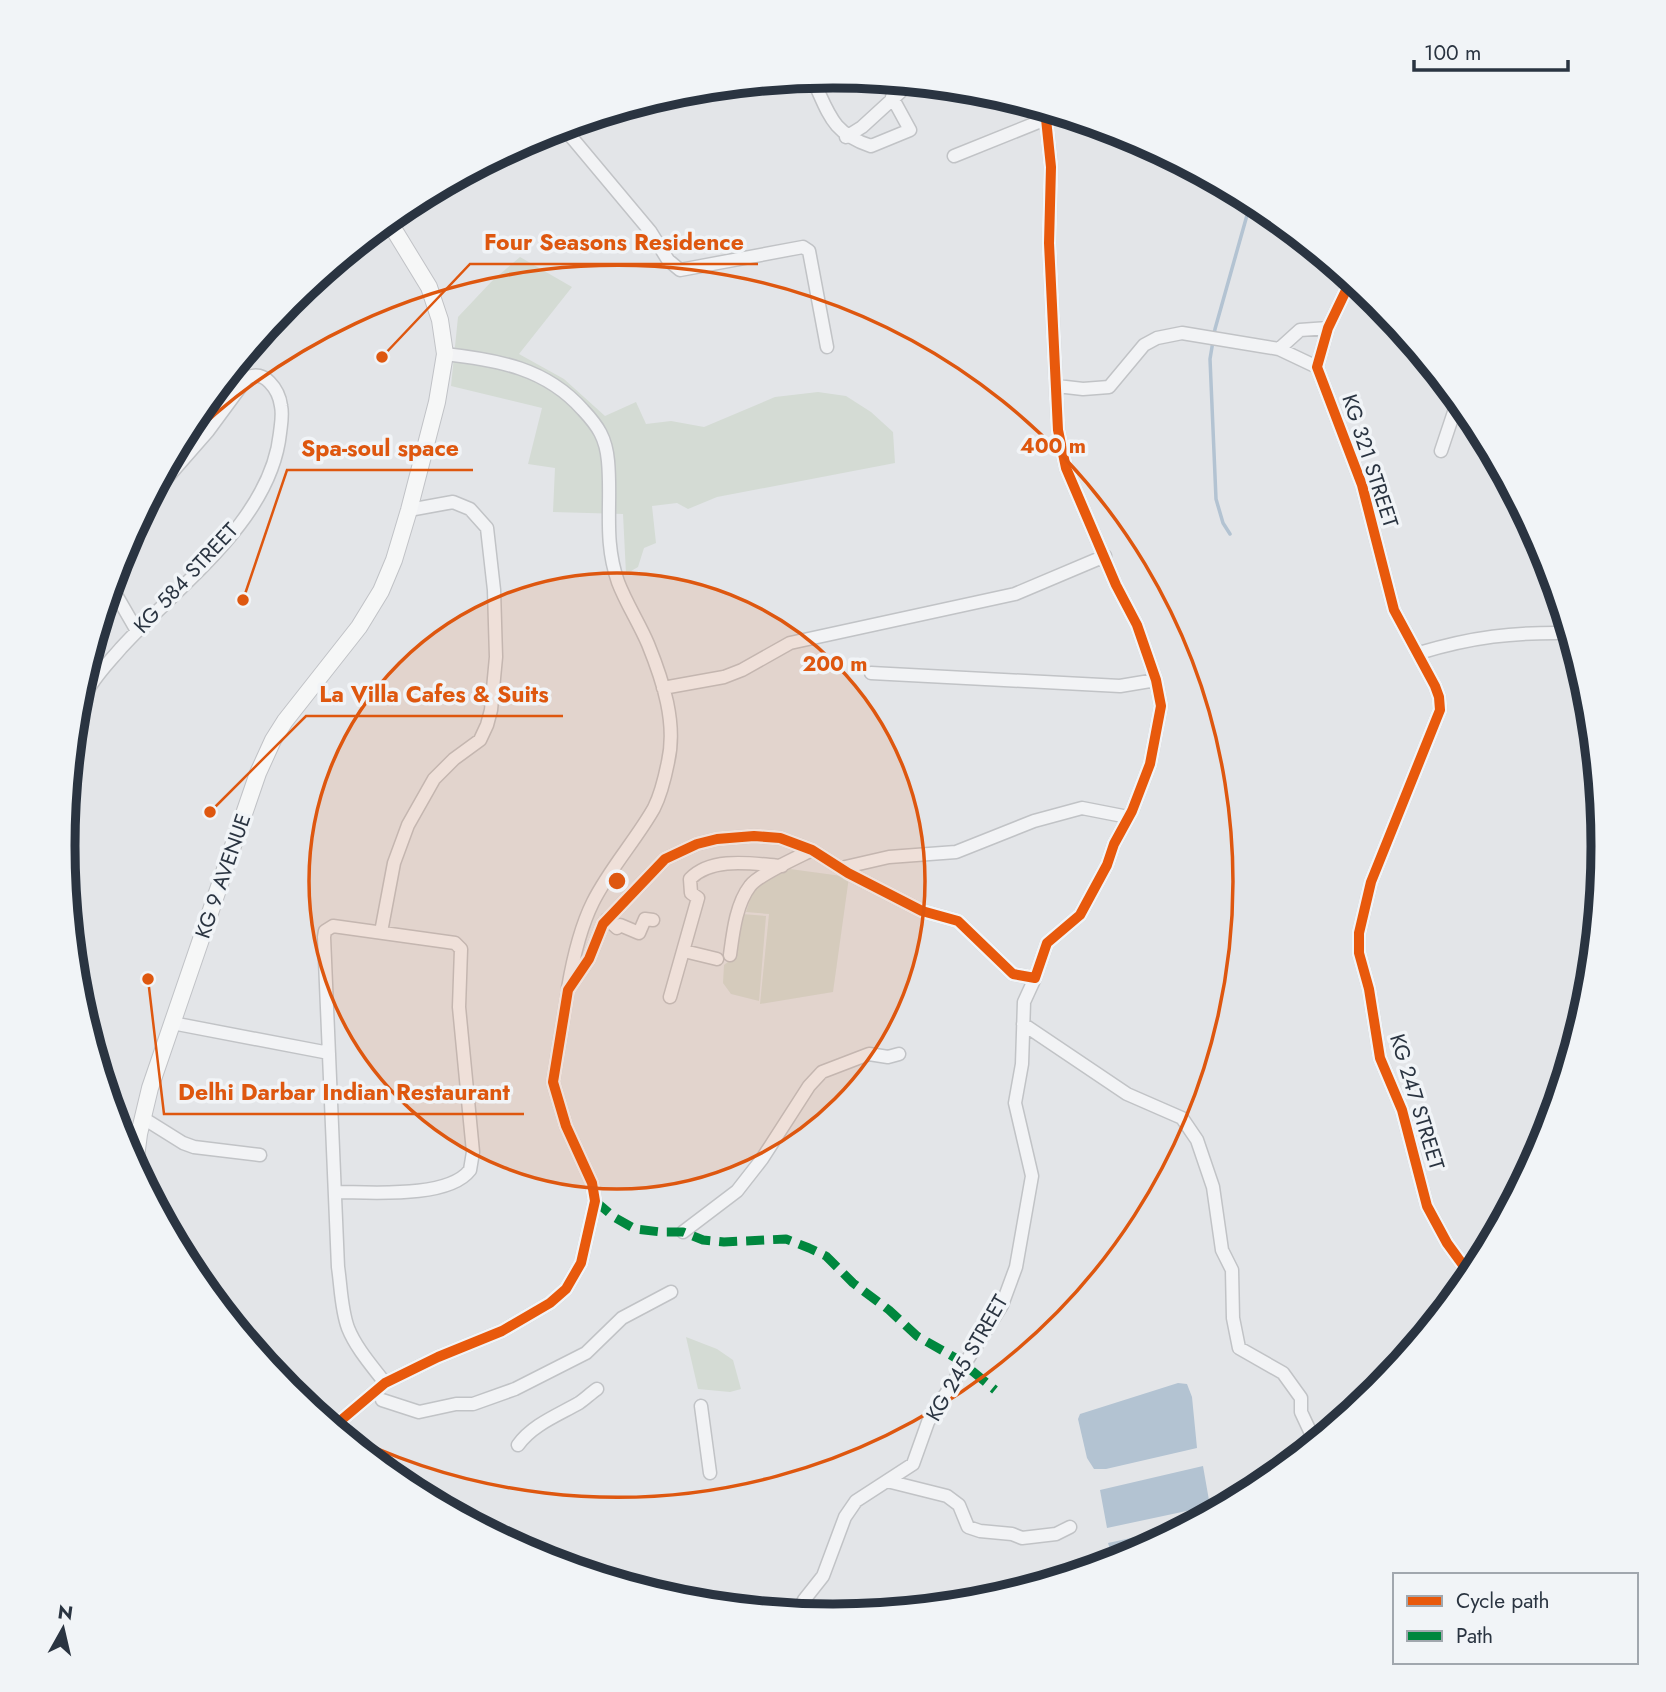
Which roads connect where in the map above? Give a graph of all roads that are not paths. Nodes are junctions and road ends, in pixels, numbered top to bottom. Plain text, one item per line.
1 (816, 89) edge
2 (899, 92) edge
3 (892, 97) junction
4 (1039, 117) edge
5 (1046, 119) edge
6 (570, 135) edge
7 (846, 137) junction
8 (954, 156) dead end
9 (394, 229) edge
10 (1347, 289) edge
11 (1328, 328) junction
12 (827, 347) dead end
13 (1279, 349) junction
14 (445, 354) junction
15 (1317, 367) junction
16 (1057, 386) junction
17 (1454, 412) edge
18 (1441, 452) dead end
19 (178, 465) edge
20 (409, 510) junction
21 (1105, 556) junction
22 (117, 597) edge
23 (137, 631) junction
24 (1560, 633) edge
25 (1419, 653) junction
26 (871, 673) dead end
27 (1156, 680) junction
28 (94, 682) edge
29 (663, 688) junction
30 (1128, 817) junction
31 (812, 850) junction
32 (782, 866) junction
33 (841, 868) junction
34 (607, 919) junction
35 (653, 920) dead end
36 (381, 932) junction
37 (684, 951) junction
38 (730, 955) dead end
39 (717, 958) dead end
40 (1035, 978) junction
41 (568, 990) junction
42 (670, 997) dead end
43 (173, 1023) junction
44 (1023, 1024) junction
45 (330, 1053) junction
46 (899, 1054) dead end
47 (143, 1118) junction
48 (138, 1147) edge
49 (260, 1155) dead end
50 (336, 1192) junction
51 (683, 1232) dead end
52 (1464, 1266) edge
53 (671, 1292) dead end
54 (385, 1383) junction
55 (597, 1389) dead end
56 (382, 1400) dead end
57 (701, 1406) dead end
58 (340, 1421) edge
59 (1311, 1433) edge
60 (518, 1445) dead end
61 (710, 1472) dead end
62 (887, 1481) junction
63 (1070, 1527) dead end
64 (803, 1603) edge

1 - 7 street
2 - 3 street
3 - 7 street
3 - 7 street
4 - 8 street
5 - 16 street, KG 245 STREET
6 - 12 street
9 - 14 main road, KG 9 AVENUE
10 - 11 street
11 - 13 street
11 - 15 street
13 - 15 street
13 - 16 street
14 - 20 main road, KG 9 AVENUE
14 - 29 street
15 - 25 street, KG 321 STREET
16 - 21 street, KG 245 STREET
17 - 18 street
19 - 23 street, KG 584 STREET
20 - 36 street
20 - 43 main road, KG 9 AVENUE
21 - 27 street, KG 245 STREET
21 - 29 street
22 - 23 street
23 - 28 street, KG 584 STREET
24 - 25 street
25 - 52 street, KG 247 STREET
26 - 27 street
27 - 30 street, KG 245 STREET
29 - 41 street
30 - 33 street
30 - 40 street, KG 245 STREET
31 - 32 street
31 - 33 street
31 - 34 street
32 - 37 street
32 - 38 street
33 - 40 street
34 - 35 street
34 - 41 street
36 - 45 street
36 - 50 street
37 - 39 street
37 - 42 street
40 - 44 street, KG 245 STREET
41 - 54 street
43 - 45 street
43 - 47 main road, KG 9 AVENUE
44 - 59 street
44 - 62 street, KG 245 STREET
45 - 50 street
46 - 51 street
47 - 48 main road, KG 9 AVENUE
47 - 49 street
50 - 54 street
53 - 56 street
54 - 58 street
55 - 60 street
57 - 61 street
62 - 63 street
62 - 64 street, KG 245 STREET

